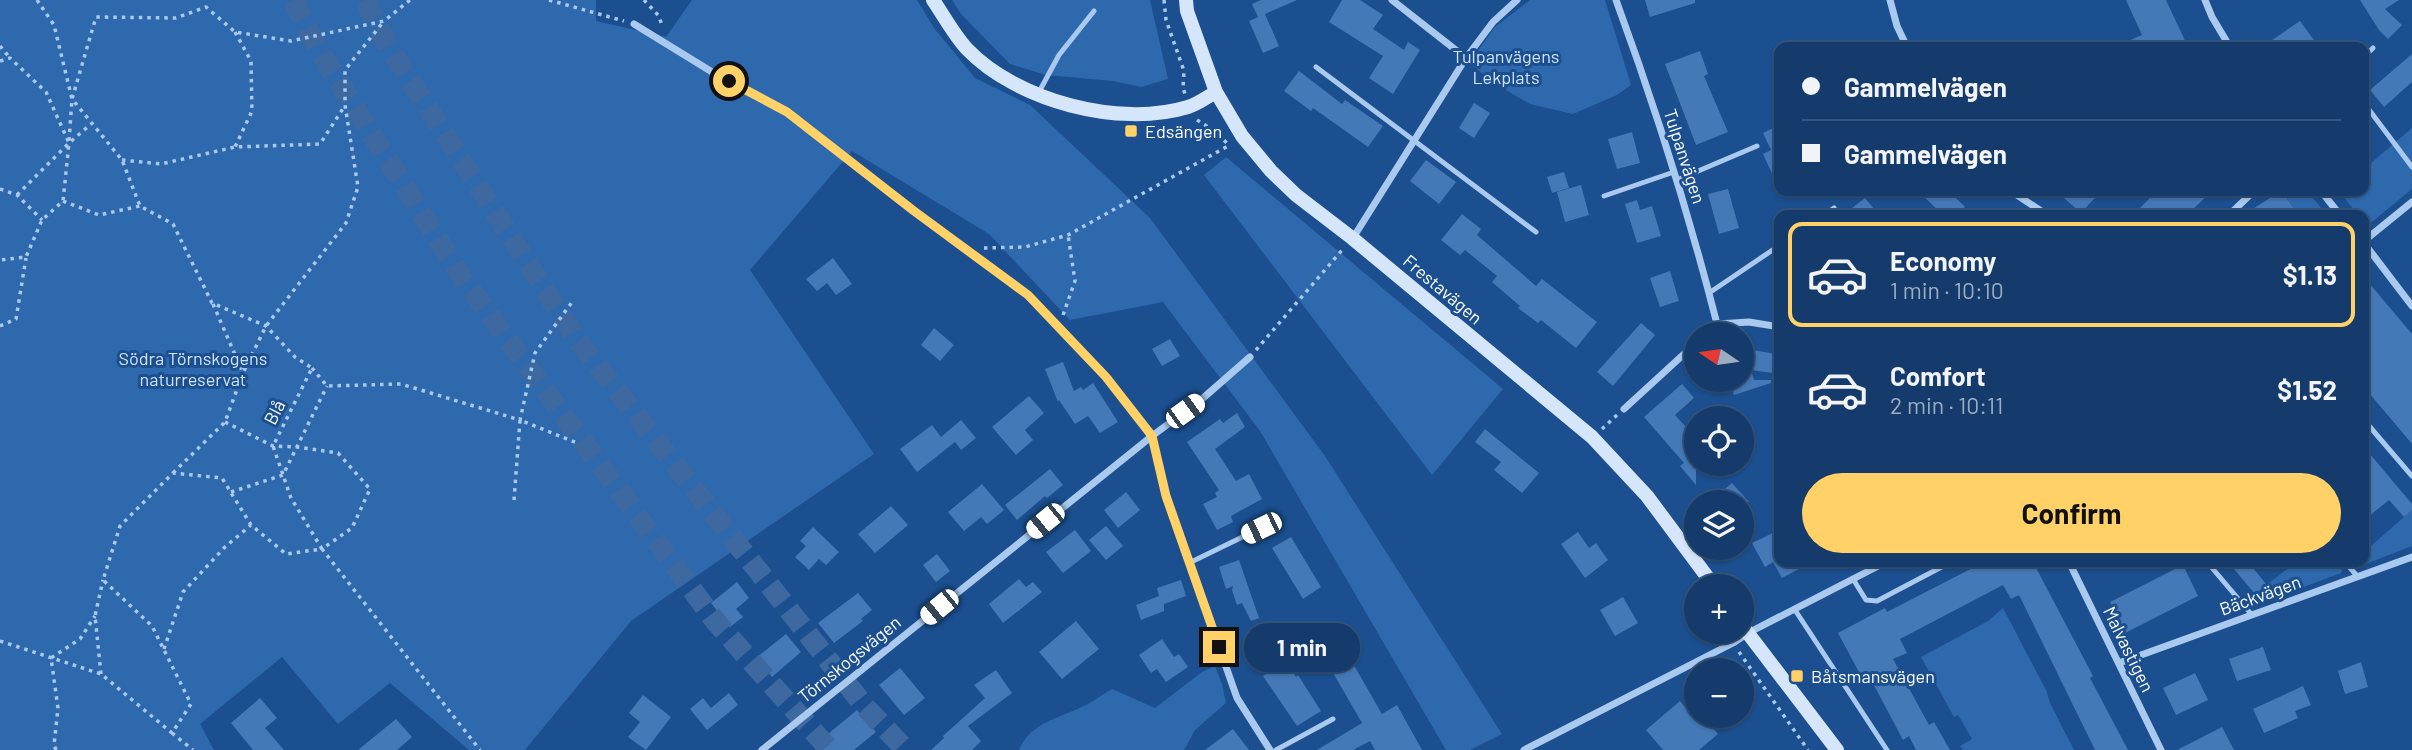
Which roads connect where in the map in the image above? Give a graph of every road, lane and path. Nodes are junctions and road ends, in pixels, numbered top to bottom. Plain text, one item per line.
1 (37, 0) edge
2 (410, 0) edge
3 (549, 0) edge
4 (645, 0) edge
5 (933, 0) edge
6 (1186, 0) edge
7 (1392, 0) edge
8 (1517, 0) edge
9 (1616, 0) edge
10 (1891, 0) edge
11 (2205, 0) edge
12 (1094, 11) dead end
13 (384, 21) junction
14 (634, 24) joint
15 (235, 32) junction
16 (1904, 42) edge
17 (2227, 42) edge
18 (0, 46) edge
19 (672, 48) junction
20 (2373, 48) dead end
21 (2369, 52) edge
22 (10, 58) junction
23 (1466, 58) junction
24 (0, 61) edge
25 (1316, 66) dead end
26 (1216, 92) junction
27 (1038, 94) junction
28 (72, 99) junction
29 (345, 105) junction
30 (2369, 110) edge
31 (92, 124) junction
32 (1416, 140) junction
33 (69, 143) junction
34 (1229, 146) dead end
35 (1757, 146) dead end
36 (235, 147) junction
37 (122, 160) junction
38 (2412, 167) edge
39 (1676, 176) junction
40 (0, 190) edge
41 (17, 195) junction
42 (1604, 196) dead end
43 (2018, 196) edge
44 (2249, 196) edge
45 (2325, 196) edge
46 (63, 201) junction
47 (2412, 202) edge
48 (140, 206) junction
49 (1834, 208) dead end
50 (1831, 210) edge
51 (2040, 210) edge
52 (2234, 210) edge
53 (2336, 210) edge
54 (43, 220) junction
55 (1536, 232) dead end
56 (1068, 234) junction
57 (1352, 238) junction
58 (2369, 238) edge
59 (965, 248) junction
60 (1774, 249) edge
61 (2369, 249) edge
62 (26, 257) junction
63 (0, 260) edge
64 (1709, 293) junction
65 (572, 302) dead end
66 (212, 303) junction
67 (2412, 306) edge
68 (1716, 322) edge
69 (1754, 323) edge
70 (0, 326) edge
71 (266, 326) junction
72 (1774, 326) edge
73 (1059, 327) junction
74 (1684, 354) edge
75 (1250, 356) joint
76 (312, 368) junction
77 (243, 373) junction
78 (327, 386) junction
79 (1623, 409) joint
80 (520, 421) junction
81 (225, 422) junction
82 (2369, 425) edge
83 (1152, 436) junction
84 (1592, 438) junction
85 (577, 443) dead end
86 (273, 446) junction
87 (297, 447) junction
88 (173, 473) junction
89 (283, 475) junction
90 (2412, 476) edge
91 (232, 492) junction
92 (514, 500) dead end
93 (251, 525) junction
94 (1261, 528) dead end
95 (322, 549) junction
96 (2412, 557) edge
97 (1189, 563) junction
98 (1876, 567) edge
99 (1942, 567) edge
100 (2071, 567) edge
101 (2211, 567) edge
102 (2349, 567) edge
103 (1705, 574) edge
104 (2358, 577) junction
105 (1853, 579) junction
106 (103, 580) junction
107 (1795, 610) junction
108 (95, 615) junction
109 (2252, 615) junction
110 (1754, 625) edge
111 (1754, 640) edge
112 (0, 641) edge
113 (1731, 644) edge
114 (1734, 644) edge
115 (164, 649) junction
116 (51, 658) junction
117 (2119, 663) junction
118 (101, 674) junction
119 (1333, 719) dead end
120 (172, 733) junction
121 (54, 744) junction
122 (51, 750) edge
123 (57, 750) edge
124 (193, 750) edge
125 (480, 750) edge
126 (762, 750) edge
127 (1270, 750) edge
128 (1276, 750) edge
129 (1524, 750) edge
130 (1808, 750) edge
131 (1837, 750) edge
132 (1887, 750) edge
133 (2161, 750) edge

1 - 28 path
2 - 13 path
3 - 14 path
4 - 19 path
5 - 27 street
6 - 26 street, Frestavägen
7 - 23 street
8 - 23 street
9 - 39 street, Tulpanvägen
10 - 16 street
11 - 17 street
12 - 27 lane
13 - 15 path
13 - 29 path
14 - 19 street
15 - 28 path
15 - 36 path
18 - 22 path
19 - 59 street
20 - 21 lane
22 - 24 path
22 - 33 path
23 - 32 street
25 - 32 lane
26 - 27 street
26 - 57 street, Frestavägen
28 - 31 path
28 - 33 path
29 - 36 path
29 - 71 path
30 - 38 lane
31 - 33 path
31 - 37 path
32 - 55 lane
32 - 57 street
33 - 41 path
33 - 46 path
34 - 56 path
35 - 39 lane
36 - 37 path
37 - 48 path
39 - 42 lane
39 - 64 street, Tulpanvägen
40 - 41 path
41 - 54 path
43 - 51 street
44 - 52 street
45 - 53 street
46 - 48 path
46 - 54 path
47 - 58 street
48 - 66 path
49 - 50 lane
54 - 62 path
56 - 59 path
56 - 73 path
57 - 75 path
57 - 84 street, Frestavägen
59 - 73 street
60 - 64 lane
61 - 67 street
62 - 63 path
62 - 70 path
64 - 68 street, Tulpanvägen
65 - 80 path
66 - 71 path
66 - 77 path
69 - 72 street
71 - 76 path
71 - 77 path
73 - 83 street
74 - 79 street
75 - 83 street, Törnskogsvägen
76 - 78 path
76 - 86 path, Blå
77 - 81 path
78 - 80 path
78 - 87 path
79 - 84 path
80 - 85 path
80 - 92 path
81 - 86 path
81 - 88 path
82 - 90 lane
83 - 97 street
83 - 126 street, Törnskogsvägen
84 - 103 street, Frestavägen
86 - 87 path
86 - 89 path, Blå
87 - 89 path
87 - 95 path
88 - 91 path
88 - 106 path
89 - 91 path
89 - 95 path, Blå
91 - 93 path
93 - 95 path
93 - 115 path
94 - 97 lane
95 - 125 path, Blå
96 - 104 street, Bäckvägen
97 - 127 street
98 - 105 street
99 - 105 lane
100 - 117 street, Malvastigen
101 - 109 lane
102 - 104 lane
104 - 109 street, Bäckvägen
105 - 107 street
106 - 108 path
106 - 115 path
107 - 110 street
107 - 132 lane
108 - 116 path
108 - 118 path
109 - 117 street, Bäckvägen
111 - 131 street
112 - 116 path
113 - 129 street
114 - 130 path
115 - 120 path
116 - 118 path
116 - 121 path
117 - 133 street, Malvastigen
118 - 120 path
119 - 128 lane
120 - 124 path
121 - 122 path
121 - 123 path

